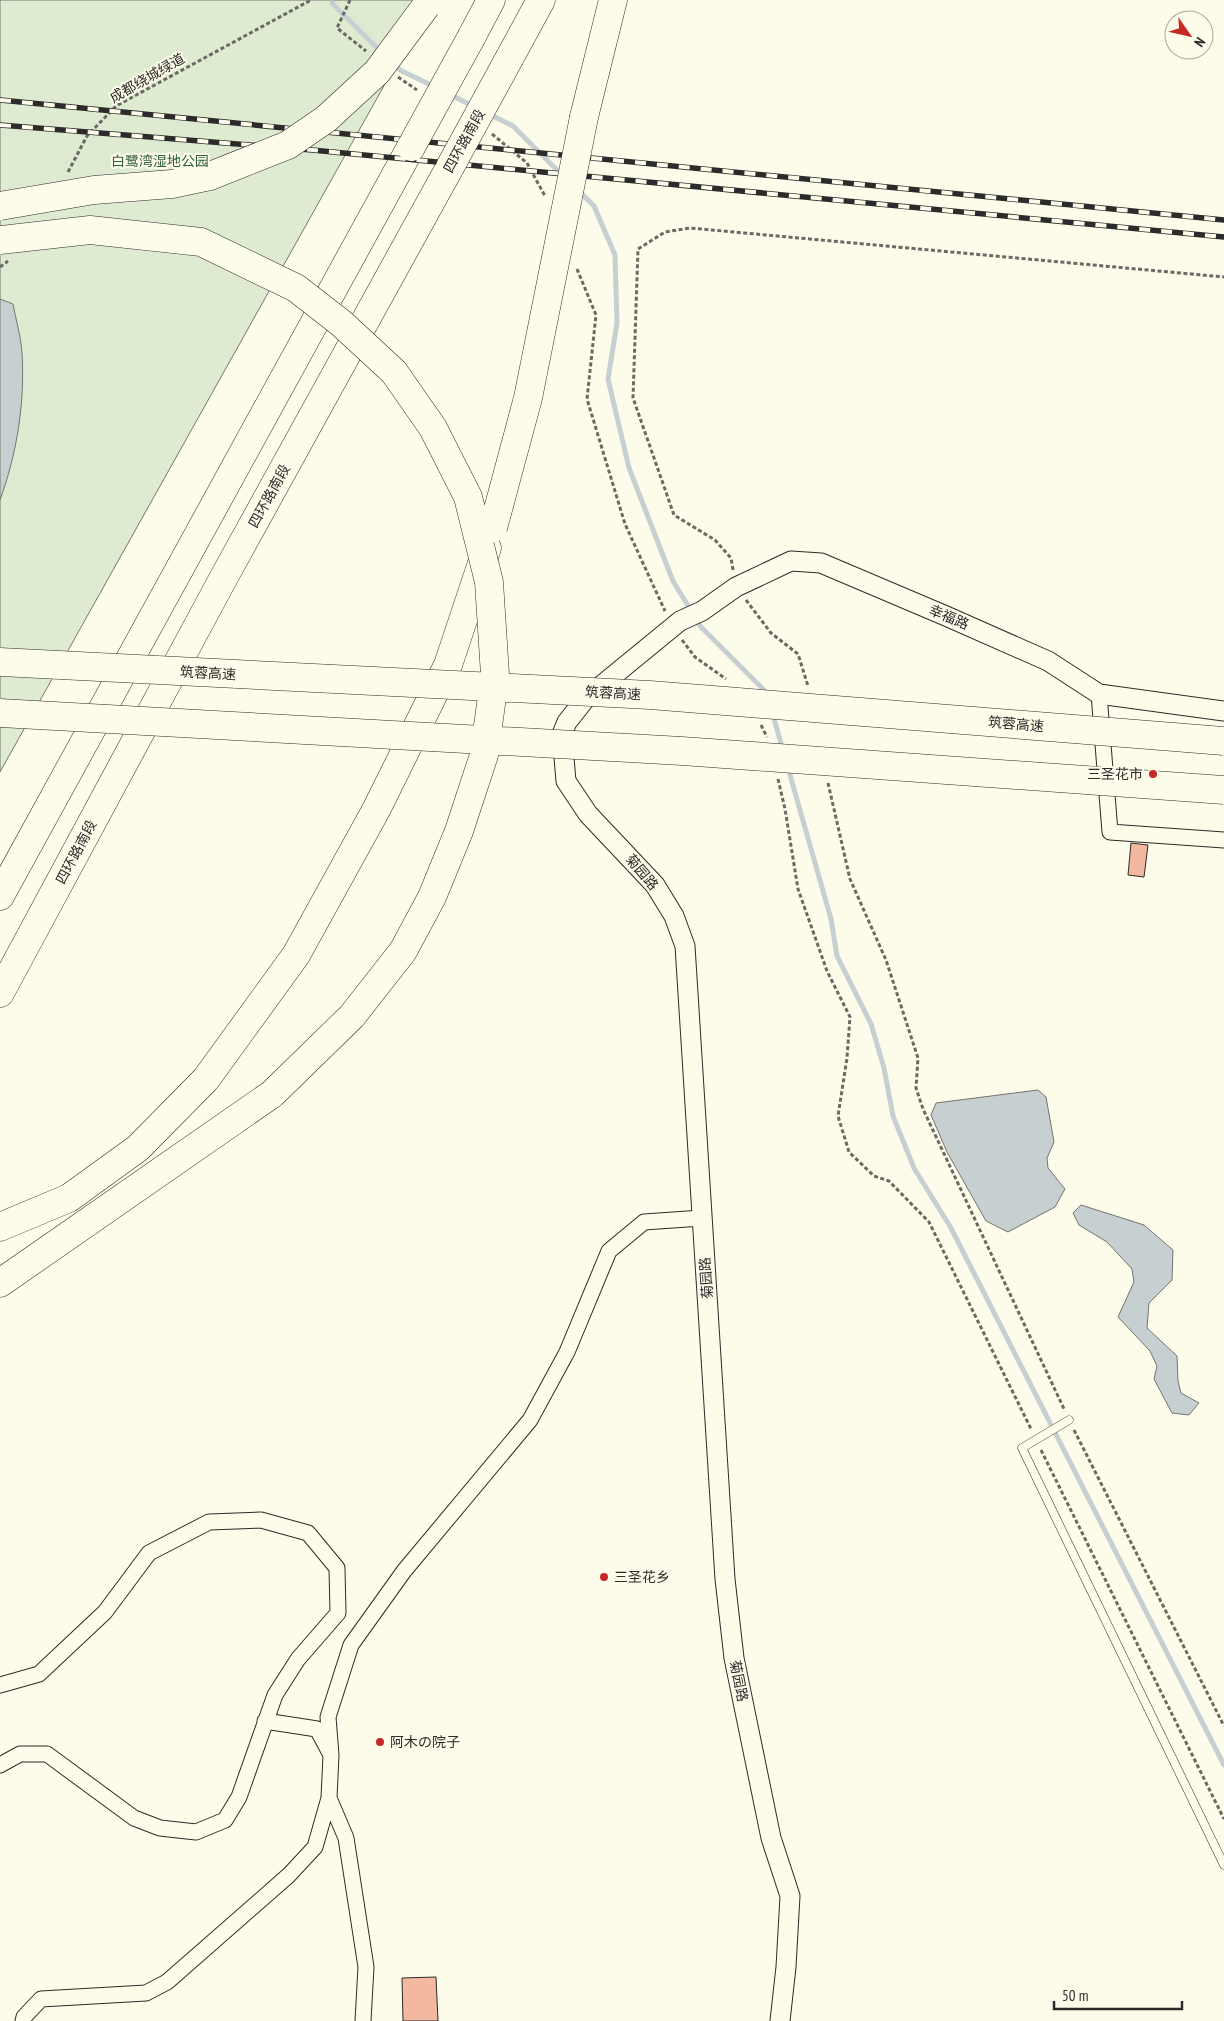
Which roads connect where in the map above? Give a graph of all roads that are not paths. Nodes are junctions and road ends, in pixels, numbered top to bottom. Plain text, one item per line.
1 (492, 0) edge
2 (541, 0) edge
3 (613, 0) edge
4 (428, 3) edge
5 (0, 206) edge
6 (5, 249) edge
7 (677, 625) joint
8 (0, 662) edge
9 (1099, 694) junction
10 (1224, 711) edge
11 (0, 713) edge
12 (1224, 741) edge
13 (1224, 790) edge
14 (1224, 840) edge
15 (0, 896) edge
16 (0, 993) edge
17 (702, 1218) junction
18 (0, 1227) edge
19 (0, 1283) edge
20 (1069, 1420) road end
21 (0, 1685) edge
22 (265, 1721) junction
23 (331, 1755) junction
24 (0, 1765) edge
25 (330, 1798) junction
26 (1224, 1865) edge
27 (23, 2021) edge
28 (363, 2021) edge
29 (780, 2021) edge

1 - 15 highway, bridge
2 - 16 highway, 四环路南段, bridge
3 - 18 highway, bridge
4 - 5 highway, bridge
6 - 19 highway, bridge
7 - 9 street, 幸福路
7 - 17 street, 菊园路
8 - 12 highway, 筑蓉高速, bridge
9 - 10 street, 幸福路
9 - 14 street
11 - 13 highway, bridge
17 - 23 street
17 - 29 street, 菊园路
20 - 26 lane
21 - 22 street
22 - 23 street
22 - 24 street
23 - 25 street
25 - 27 street
25 - 28 street

